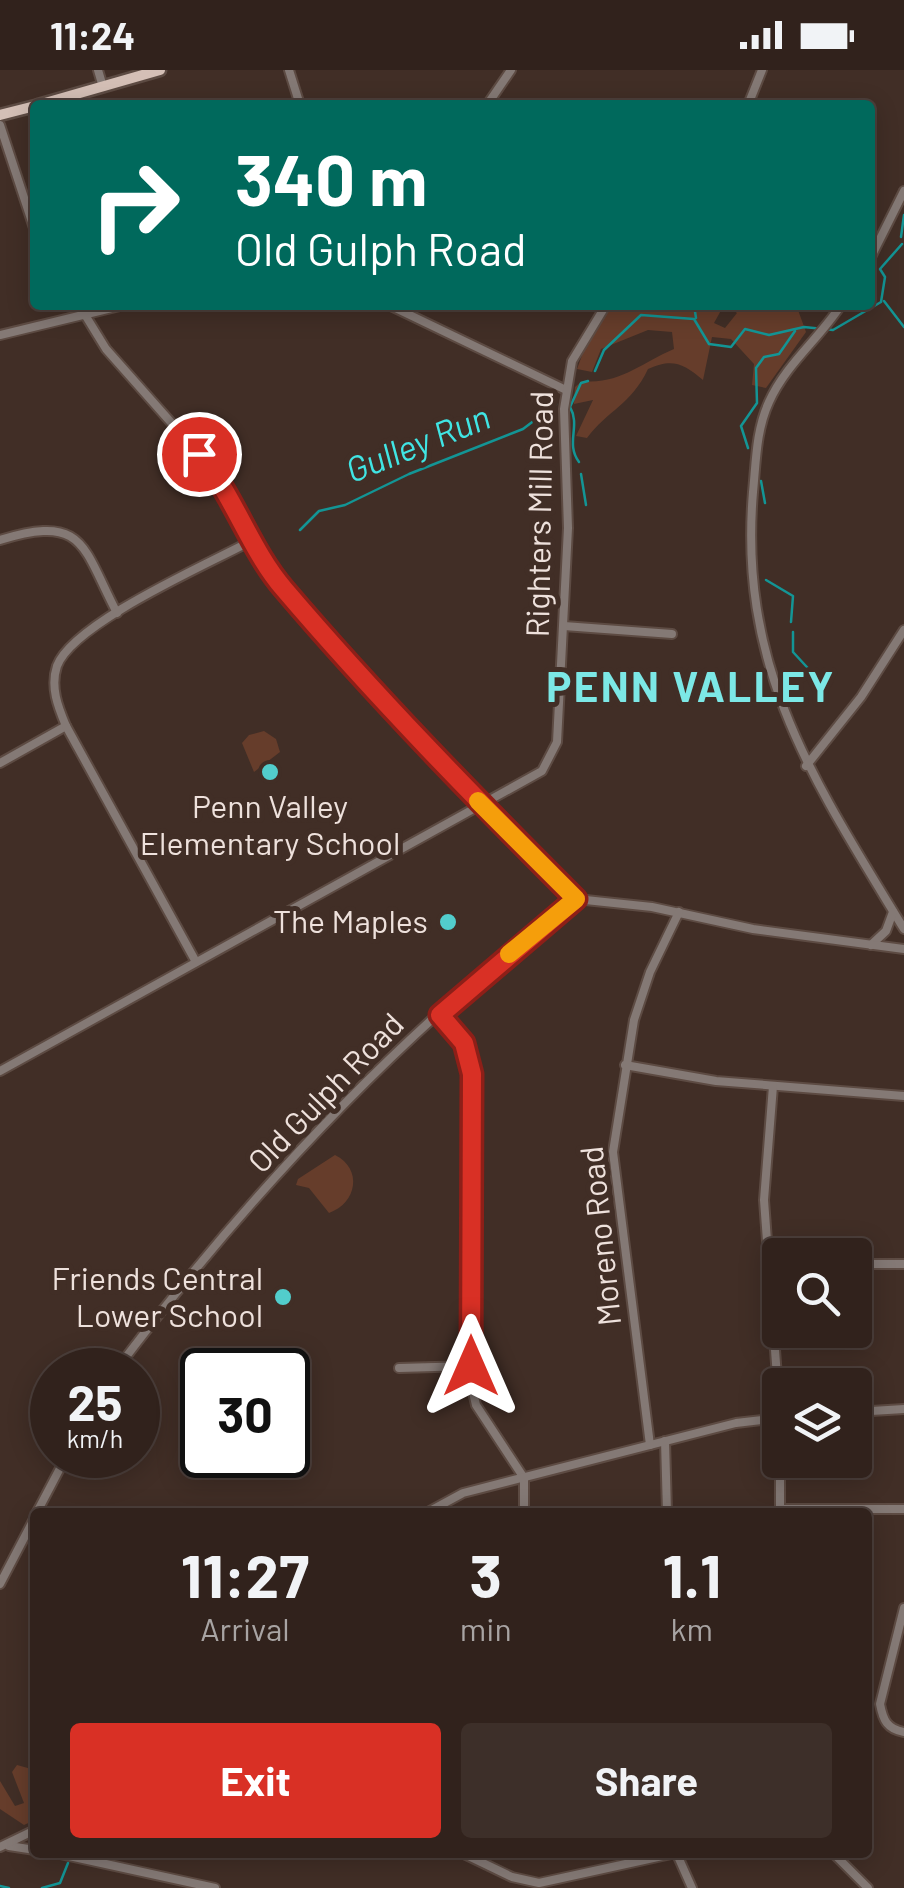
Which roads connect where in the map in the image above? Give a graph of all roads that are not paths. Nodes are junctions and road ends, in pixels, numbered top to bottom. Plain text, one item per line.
1 (98, 70) edge
2 (160, 70) edge
3 (289, 70) edge
4 (511, 70) edge
5 (762, 70) edge
6 (103, 87) junction
7 (55, 100) edge
8 (298, 100) edge
9 (490, 100) edge
10 (750, 100) edge
11 (30, 107) edge
12 (0, 116) edge
13 (0, 126) edge
14 (904, 191) edge
15 (30, 216) edge
16 (875, 249) edge
17 (82, 310) edge
18 (107, 310) edge
19 (400, 310) edge
20 (603, 310) edge
21 (838, 310) edge
22 (86, 316) junction
23 (0, 334) edge
24 (568, 376) junction
25 (545, 378) junction
26 (566, 390) junction
27 (0, 540) edge
28 (251, 541) junction
29 (118, 613) junction
30 (564, 626) junction
31 (904, 630) edge
32 (672, 634) dead end
33 (66, 726) junction
34 (0, 763) edge
35 (806, 766) junction
36 (481, 804) junction
37 (576, 899) junction
38 (893, 911) junction
39 (679, 912) junction
40 (904, 929) edge
41 (871, 944) junction
42 (904, 949) edge
43 (196, 962) junction
44 (440, 1015) junction
45 (625, 1065) junction
46 (0, 1071) edge
47 (773, 1086) junction
48 (904, 1096) edge
49 (767, 1238) edge
50 (872, 1264) edge
51 (904, 1264) edge
52 (134, 1348) edge
53 (471, 1366) junction
54 (398, 1368) dead end
55 (904, 1409) edge
56 (872, 1411) edge
57 (762, 1422) edge
58 (665, 1441) junction
59 (650, 1445) junction
60 (55, 1478) edge
61 (524, 1478) junction
62 (780, 1478) edge
63 (39, 1508) edge
64 (435, 1508) edge
65 (524, 1508) edge
66 (668, 1508) edge
67 (780, 1508) edge
68 (904, 1508) edge
69 (872, 1509) edge
70 (30, 1526) edge
71 (0, 1584) edge
72 (904, 1608) edge
73 (904, 1732) edge
74 (30, 1833) edge
75 (4, 1846) edge
76 (30, 1849) edge
77 (86, 1858) edge
78 (472, 1858) edge
79 (653, 1858) edge
80 (678, 1858) edge
81 (838, 1858) edge
82 (204, 1888) edge
83 (215, 1888) edge
84 (692, 1888) edge
85 (868, 1888) edge

1 - 6 street
2 - 6 main road
3 - 8 street
4 - 9 street
5 - 10 street
6 - 7 main road
11 - 12 main road
13 - 15 street
14 - 16 street
17 - 22 street
18 - 22 street
19 - 25 street
20 - 24 street, Righters Mill Road
21 - 35 street
22 - 23 street
22 - 28 street
24 - 25 street
24 - 26 street, Righters Mill Road
25 - 26 street
26 - 30 street, Righters Mill Road
27 - 29 street
28 - 29 street
28 - 36 street
29 - 33 street
30 - 32 street
30 - 36 street, Righters Mill Road
31 - 35 street
33 - 34 street
33 - 43 street
35 - 38 street
36 - 37 street
36 - 43 street, Righters Mill Road
37 - 39 street
37 - 44 street, Old Gulph Road
38 - 40 street
38 - 41 street
39 - 41 street
39 - 45 street, Moreno Road
41 - 42 street
43 - 46 street, Righters Mill Road
44 - 52 street, Old Gulph Road
44 - 53 street
45 - 47 street
45 - 59 street, Moreno Road
47 - 48 street
47 - 49 street
50 - 51 street
53 - 54 street
53 - 61 street
55 - 56 street
57 - 58 street
58 - 59 street
58 - 66 street
59 - 61 street
60 - 63 street
61 - 64 street
61 - 65 street
62 - 67 street
68 - 69 street
70 - 71 street
72 - 73 street
74 - 75 street
75 - 76 street
77 - 82 street
78 - 79 street
80 - 84 street
81 - 85 street
82 - 83 street

